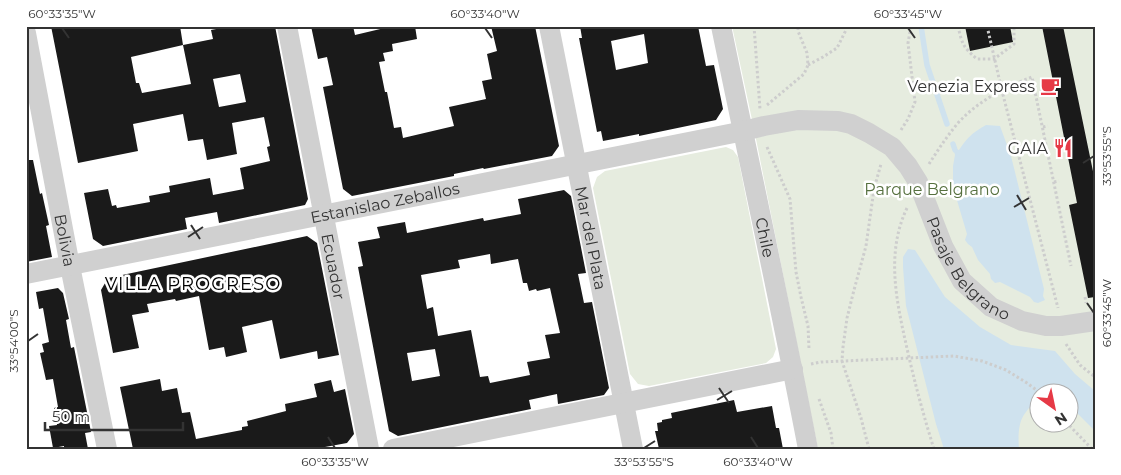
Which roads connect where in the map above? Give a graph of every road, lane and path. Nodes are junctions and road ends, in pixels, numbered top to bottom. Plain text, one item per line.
1 (287, 26) edge
2 (549, 26) edge
3 (720, 26) edge
4 (754, 26) edge
5 (798, 26) edge
6 (846, 26) edge
7 (912, 26) edge
8 (958, 26) edge
9 (987, 26) edge
10 (1014, 26) edge
11 (26, 33) edge
12 (994, 58) junction
13 (808, 65) junction
14 (1002, 91) junction
15 (764, 117) junction
16 (1048, 126) dead end
17 (1043, 127) junction
18 (744, 132) junction
19 (898, 135) dead end
20 (883, 158) dead end
21 (577, 164) junction
22 (926, 168) dead end
23 (1060, 181) dead end
24 (1054, 182) junction
25 (908, 207) dead end
26 (323, 215) junction
27 (70, 266) junction
28 (1071, 266) dead end
29 (26, 274) edge
30 (1095, 321) edge
31 (1061, 326) junction
32 (909, 358) junction
33 (842, 361) junction
34 (805, 369) junction
35 (1095, 377) edge
36 (1028, 383) edge
37 (819, 397) dead end
38 (624, 403) junction
39 (1076, 432) edge
40 (107, 449) edge
41 (369, 449) edge
42 (393, 449) edge
43 (633, 449) edge
44 (808, 449) edge
45 (833, 449) edge
46 (869, 449) edge
47 (934, 449) edge
48 (1092, 449) edge

1 - 26 street, Ecuador
2 - 21 street, Mar del Plata
3 - 18 street, Chile
4 - 15 path
5 - 13 path
6 - 13 path
7 - 19 path
8 - 12 path
9 - 12 path
10 - 12 path
11 - 27 street, Bolivia
12 - 14 path
13 - 15 path
14 - 17 path
14 - 22 path
14 - 31 path
15 - 18 street, Pasaje Belgrano
15 - 31 street, Pasaje Belgrano
15 - 34 path
16 - 17 path
17 - 24 path
18 - 21 street, Estanislao Zeballos
18 - 34 street, Chile
20 - 33 path
21 - 26 street, Estanislao Zeballos
21 - 38 street, Mar del Plata
23 - 24 path
24 - 28 path
25 - 32 path
26 - 27 street, Estanislao Zeballos
26 - 41 street, Ecuador
27 - 29 street, Estanislao Zeballos
27 - 40 street, Bolivia
30 - 31 street, Pasaje Belgrano
31 - 35 path
32 - 33 path
32 - 36 path
32 - 47 path
33 - 34 path
33 - 46 path
34 - 38 street
34 - 44 street, Chile
37 - 45 path
38 - 42 street
38 - 43 street, Mar del Plata
39 - 48 path

